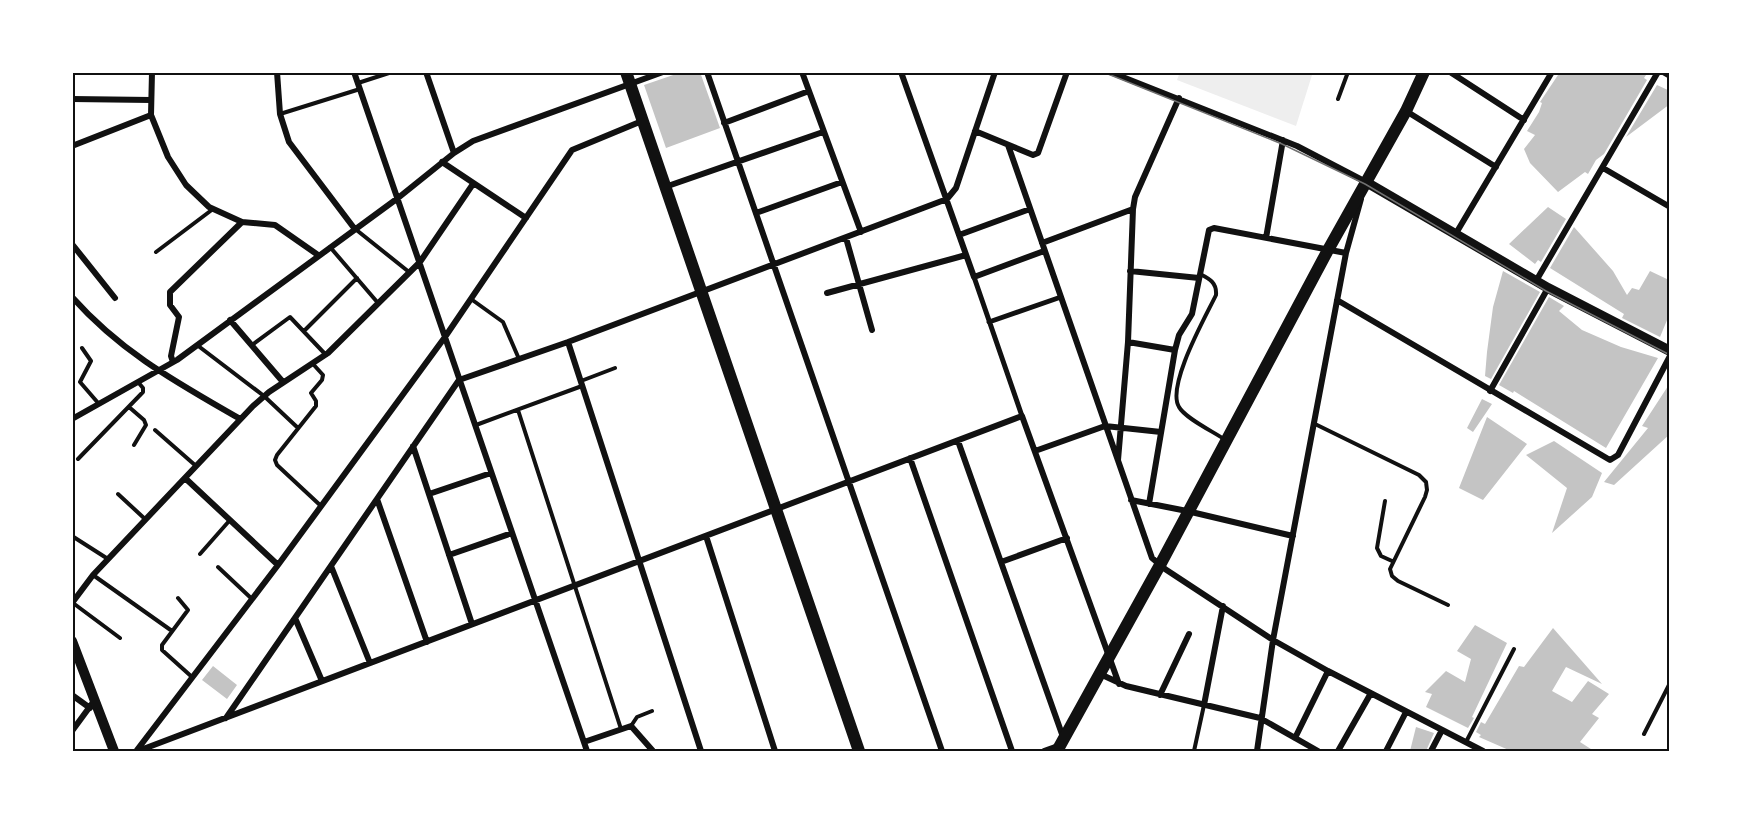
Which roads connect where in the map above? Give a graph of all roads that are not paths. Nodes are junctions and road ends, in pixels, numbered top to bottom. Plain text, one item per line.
1 (152, 72) edge
2 (277, 72) edge
3 (354, 72) edge
4 (392, 72) edge
5 (426, 72) edge
6 (663, 72) edge
7 (707, 72) edge
8 (802, 72) edge
9 (995, 72) edge
10 (1067, 72) edge
11 (1110, 72) edge
12 (1348, 72) edge
13 (1450, 72) edge
14 (1552, 72) edge
15 (1658, 72) edge
16 (1663, 72) edge
17 (902, 73) edge
18 (1420, 73) edge
19 (1670, 76) edge
20 (628, 78) edge
21 (359, 86) junction
22 (809, 91) junction
23 (1179, 98) junction
24 (72, 99) edge
25 (1338, 99) dead end
26 (151, 100) junction
27 (1406, 111) junction
28 (280, 114) junction
29 (151, 115) junction
30 (643, 120) junction
31 (1524, 120) junction
32 (724, 123) junction
33 (975, 131) junction
34 (823, 132) junction
35 (1283, 140) junction
36 (1008, 145) junction
37 (72, 146) edge
38 (454, 153) junction
39 (442, 162) junction
40 (738, 162) junction
41 (1496, 167) junction
42 (1603, 168) junction
43 (843, 182) junction
44 (1366, 182) junction
45 (473, 184) junction
46 (665, 187) junction
47 (398, 198) junction
48 (947, 199) junction
49 (1670, 207) edge
50 (1133, 208) junction
51 (214, 209) junction
52 (1030, 209) junction
53 (756, 213) junction
54 (526, 218) junction
55 (242, 222) junction
56 (354, 228) junction
57 (861, 232) junction
58 (959, 235) junction
59 (1455, 235) junction
60 (846, 238) junction
61 (1266, 238) junction
62 (1042, 243) junction
63 (72, 244) edge
64 (329, 247) junction
65 (1328, 250) junction
66 (1044, 251) junction
67 (156, 252) dead end
68 (1346, 253) junction
69 (318, 255) junction
70 (966, 255) junction
71 (420, 262) junction
72 (773, 265) junction
73 (1130, 271) junction
74 (409, 273) junction
75 (1199, 276) junction
76 (974, 277) junction
77 (357, 278) junction
78 (1536, 281) junction
79 (860, 284) junction
80 (1548, 288) junction
81 (702, 292) junction
82 (827, 293) dead end
83 (72, 297) edge
84 (1061, 297) junction
85 (115, 298) dead end
86 (471, 299) junction
87 (1338, 300) junction
88 (379, 303) junction
89 (230, 320) junction
90 (989, 322) junction
91 (872, 330) dead end
92 (304, 331) junction
93 (445, 337) junction
94 (568, 342) junction
95 (1128, 342) junction
96 (197, 345) junction
97 (252, 345) junction
98 (82, 348) dead end
99 (1175, 350) junction
100 (1670, 353) edge
101 (326, 355) junction
102 (519, 359) junction
103 (173, 362) junction
104 (313, 364) junction
105 (615, 368) dead end
106 (156, 371) junction
107 (459, 380) junction
108 (138, 381) junction
109 (283, 382) junction
110 (581, 384) junction
111 (1490, 391) junction
112 (264, 396) junction
113 (99, 404) junction
114 (129, 407) junction
115 (518, 410) junction
116 (1022, 416) junction
117 (72, 419) edge
118 (240, 419) junction
119 (1315, 424) junction
120 (475, 425) junction
121 (1105, 426) junction
122 (298, 428) junction
123 (1121, 428) junction
124 (155, 430) dead end
125 (1161, 432) junction
126 (1226, 440) junction
127 (958, 441) junction
128 (134, 445) dead end
129 (413, 447) junction
130 (1035, 451) junction
131 (910, 458) junction
132 (78, 459) dead end
133 (1118, 464) junction
134 (196, 466) junction
135 (491, 473) junction
136 (185, 478) junction
137 (849, 481) junction
138 (118, 494) dead end
139 (429, 494) junction
140 (377, 499) junction
141 (1131, 500) junction
142 (1385, 501) dead end
143 (1149, 504) junction
144 (321, 506) junction
145 (777, 509) junction
146 (1187, 511) junction
147 (146, 519) junction
148 (230, 520) junction
149 (512, 533) junction
150 (72, 536) edge
151 (706, 536) junction
152 (1293, 536) junction
153 (1067, 538) junction
154 (200, 554) dead end
155 (449, 555) junction
156 (108, 559) junction
157 (1392, 561) junction
158 (638, 562) junction
159 (1001, 562) junction
160 (1160, 565) junction
161 (278, 566) junction
162 (331, 566) junction
163 (218, 567) dead end
164 (93, 575) junction
165 (575, 585) junction
166 (178, 598) dead end
167 (252, 599) junction
168 (536, 601) junction
169 (72, 603) edge
170 (1448, 605) dead end
171 (1223, 606) junction
172 (295, 618) junction
173 (472, 624) junction
174 (172, 632) junction
175 (1189, 634) dead end
176 (120, 638) dead end
177 (1273, 639) junction
178 (72, 641) edge
179 (427, 642) junction
180 (1514, 649) dead end
181 (1109, 656) junction
182 (370, 663) junction
183 (1328, 671) junction
184 (1099, 674) junction
185 (192, 677) junction
186 (322, 681) junction
187 (1670, 683) edge
188 (1119, 684) junction
189 (1371, 693) junction
190 (72, 695) edge
191 (1160, 695) junction
192 (92, 704) junction
193 (1204, 705) junction
194 (652, 711) dead end
195 (1406, 712) junction
196 (225, 718) junction
197 (1260, 718) junction
198 (631, 726) junction
199 (621, 729) junction
200 (1442, 730) junction
201 (72, 731) edge
202 (1644, 734) dead end
203 (1295, 738) junction
204 (584, 742) junction
205 (1466, 742) junction
206 (1060, 745) edge
207 (114, 751) edge
208 (137, 751) edge
209 (587, 751) edge
210 (653, 751) edge
211 (701, 751) edge
212 (775, 751) edge
213 (859, 751) edge
214 (942, 751) edge
215 (1012, 751) edge
216 (1044, 751) edge
217 (1194, 751) edge
218 (1257, 751) edge
219 (1318, 751) edge
220 (1338, 751) edge
221 (1386, 751) edge
222 (1431, 751) edge
223 (1483, 751) edge

1 - 26 street
2 - 28 street
3 - 21 street
4 - 21 lane
5 - 38 street
6 - 20 street
7 - 32 street
8 - 22 street
9 - 33 street
10 - 36 street
11 - 23 street
12 - 25 lane
13 - 31 street
14 - 31 street
15 - 42 street
16 - 19 street
17 - 48 street
18 - 27 main road
20 - 30 main road
20 - 38 street
21 - 28 lane
21 - 47 street
22 - 32 street
22 - 34 street
23 - 35 street
23 - 50 street
24 - 26 street
26 - 29 street
27 - 41 street
27 - 44 main road
28 - 56 street
29 - 37 street
29 - 51 street
30 - 46 main road
30 - 54 street
31 - 41 street
32 - 40 street
33 - 36 street
33 - 48 street
34 - 40 street
34 - 43 street
35 - 44 street
35 - 61 street
36 - 52 street
38 - 39 street
39 - 45 street
39 - 47 street
40 - 46 street
40 - 53 street
41 - 59 street
42 - 49 street
42 - 78 street
43 - 53 street
43 - 57 street
44 - 59 main road
44 - 65 main road
44 - 68 street
45 - 54 street
45 - 71 street
46 - 81 main road
47 - 56 street
47 - 71 street
48 - 57 street
48 - 58 street
50 - 62 street
50 - 73 street
51 - 55 street
51 - 67 lane
52 - 58 street
52 - 62 street
53 - 72 street
54 - 86 street
55 - 69 street
55 - 103 street
56 - 64 street
56 - 74 lane
57 - 60 street
58 - 70 street
59 - 78 main road
60 - 72 street
60 - 79 street
61 - 65 street
61 - 75 street
62 - 66 street
63 - 85 street
64 - 69 street
64 - 77 lane
65 - 68 street
65 - 126 main road
66 - 76 street
66 - 84 street
68 - 87 street
69 - 89 street
70 - 76 street
70 - 79 street
71 - 74 street
71 - 93 street
72 - 81 street
72 - 137 street
73 - 75 street
73 - 95 street
74 - 88 street
75 - 99 street
75 - 126 lane
76 - 90 street
77 - 88 lane
77 - 92 lane
78 - 80 main road
79 - 82 street
79 - 91 street
80 - 100 main road
80 - 111 street
81 - 94 street
81 - 145 main road
83 - 106 street
84 - 90 street
84 - 121 street
86 - 93 street
86 - 102 lane
87 - 111 street
87 - 119 street
88 - 101 street
89 - 96 street
89 - 97 street
90 - 116 street
92 - 97 lane
92 - 101 lane
93 - 107 street
93 - 144 street
94 - 102 street
94 - 110 street
95 - 99 street
95 - 123 street
96 - 103 street
96 - 112 lane
97 - 109 street
98 - 113 lane
99 - 125 street
100 - 111 street
101 - 104 street
102 - 107 street
103 - 106 street
104 - 109 street
104 - 122 lane
105 - 110 lane
106 - 108 street
106 - 118 street
107 - 120 street
107 - 129 street
108 - 113 street
108 - 114 lane
109 - 112 street
110 - 115 lane
110 - 158 street
112 - 118 street
112 - 122 lane
113 - 117 street
114 - 128 lane
114 - 132 lane
115 - 120 lane
115 - 165 lane
116 - 127 street
116 - 130 street
118 - 134 street
119 - 152 street
119 - 157 lane
120 - 135 street
121 - 123 street
121 - 130 street
121 - 133 street
122 - 144 lane
123 - 125 street
123 - 133 street
124 - 134 lane
125 - 143 street
126 - 146 main road
127 - 131 street
127 - 159 street
129 - 139 street
129 - 140 street
130 - 153 street
131 - 137 street
131 - 215 street
133 - 141 street
134 - 136 street
135 - 139 street
135 - 149 street
136 - 147 street
136 - 148 street
137 - 145 street
137 - 214 street
138 - 147 lane
139 - 155 street
140 - 162 street
140 - 179 street
141 - 143 street
141 - 160 street
142 - 157 lane
143 - 146 street
144 - 161 street
145 - 151 street
145 - 213 main road
146 - 152 street
146 - 160 main road
147 - 156 street
148 - 154 lane
148 - 161 street
149 - 155 street
149 - 168 street
150 - 156 lane
151 - 158 street
151 - 212 street
152 - 177 street
153 - 159 street
153 - 181 street
155 - 173 street
156 - 164 street
157 - 170 lane
158 - 165 street
158 - 211 street
159 - 206 street
160 - 171 street
160 - 181 main road
161 - 167 street
162 - 172 street
162 - 182 street
163 - 167 lane
164 - 169 street
164 - 174 lane
165 - 168 street
165 - 199 lane
166 - 174 lane
167 - 185 street
168 - 173 street
168 - 204 street
169 - 176 lane
171 - 177 street
171 - 193 street
172 - 186 street
172 - 196 street
173 - 179 street
174 - 185 lane
175 - 191 street
177 - 183 street
177 - 197 street
178 - 192 main road
179 - 182 street
180 - 205 lane
181 - 184 main road
181 - 188 street
182 - 186 street
183 - 189 street
183 - 203 street
184 - 188 street
184 - 206 main road
185 - 208 street
186 - 196 street
187 - 202 lane
188 - 191 street
189 - 195 street
189 - 220 street
190 - 192 street
191 - 193 street
192 - 201 street
192 - 207 main road
193 - 197 street
193 - 217 lane
194 - 198 lane
195 - 200 street
195 - 221 street
196 - 208 street
197 - 203 street
197 - 218 street
198 - 199 street
198 - 210 street
199 - 204 street
200 - 205 street
200 - 222 street
203 - 219 street
204 - 209 street
205 - 223 street
206 - 216 street

